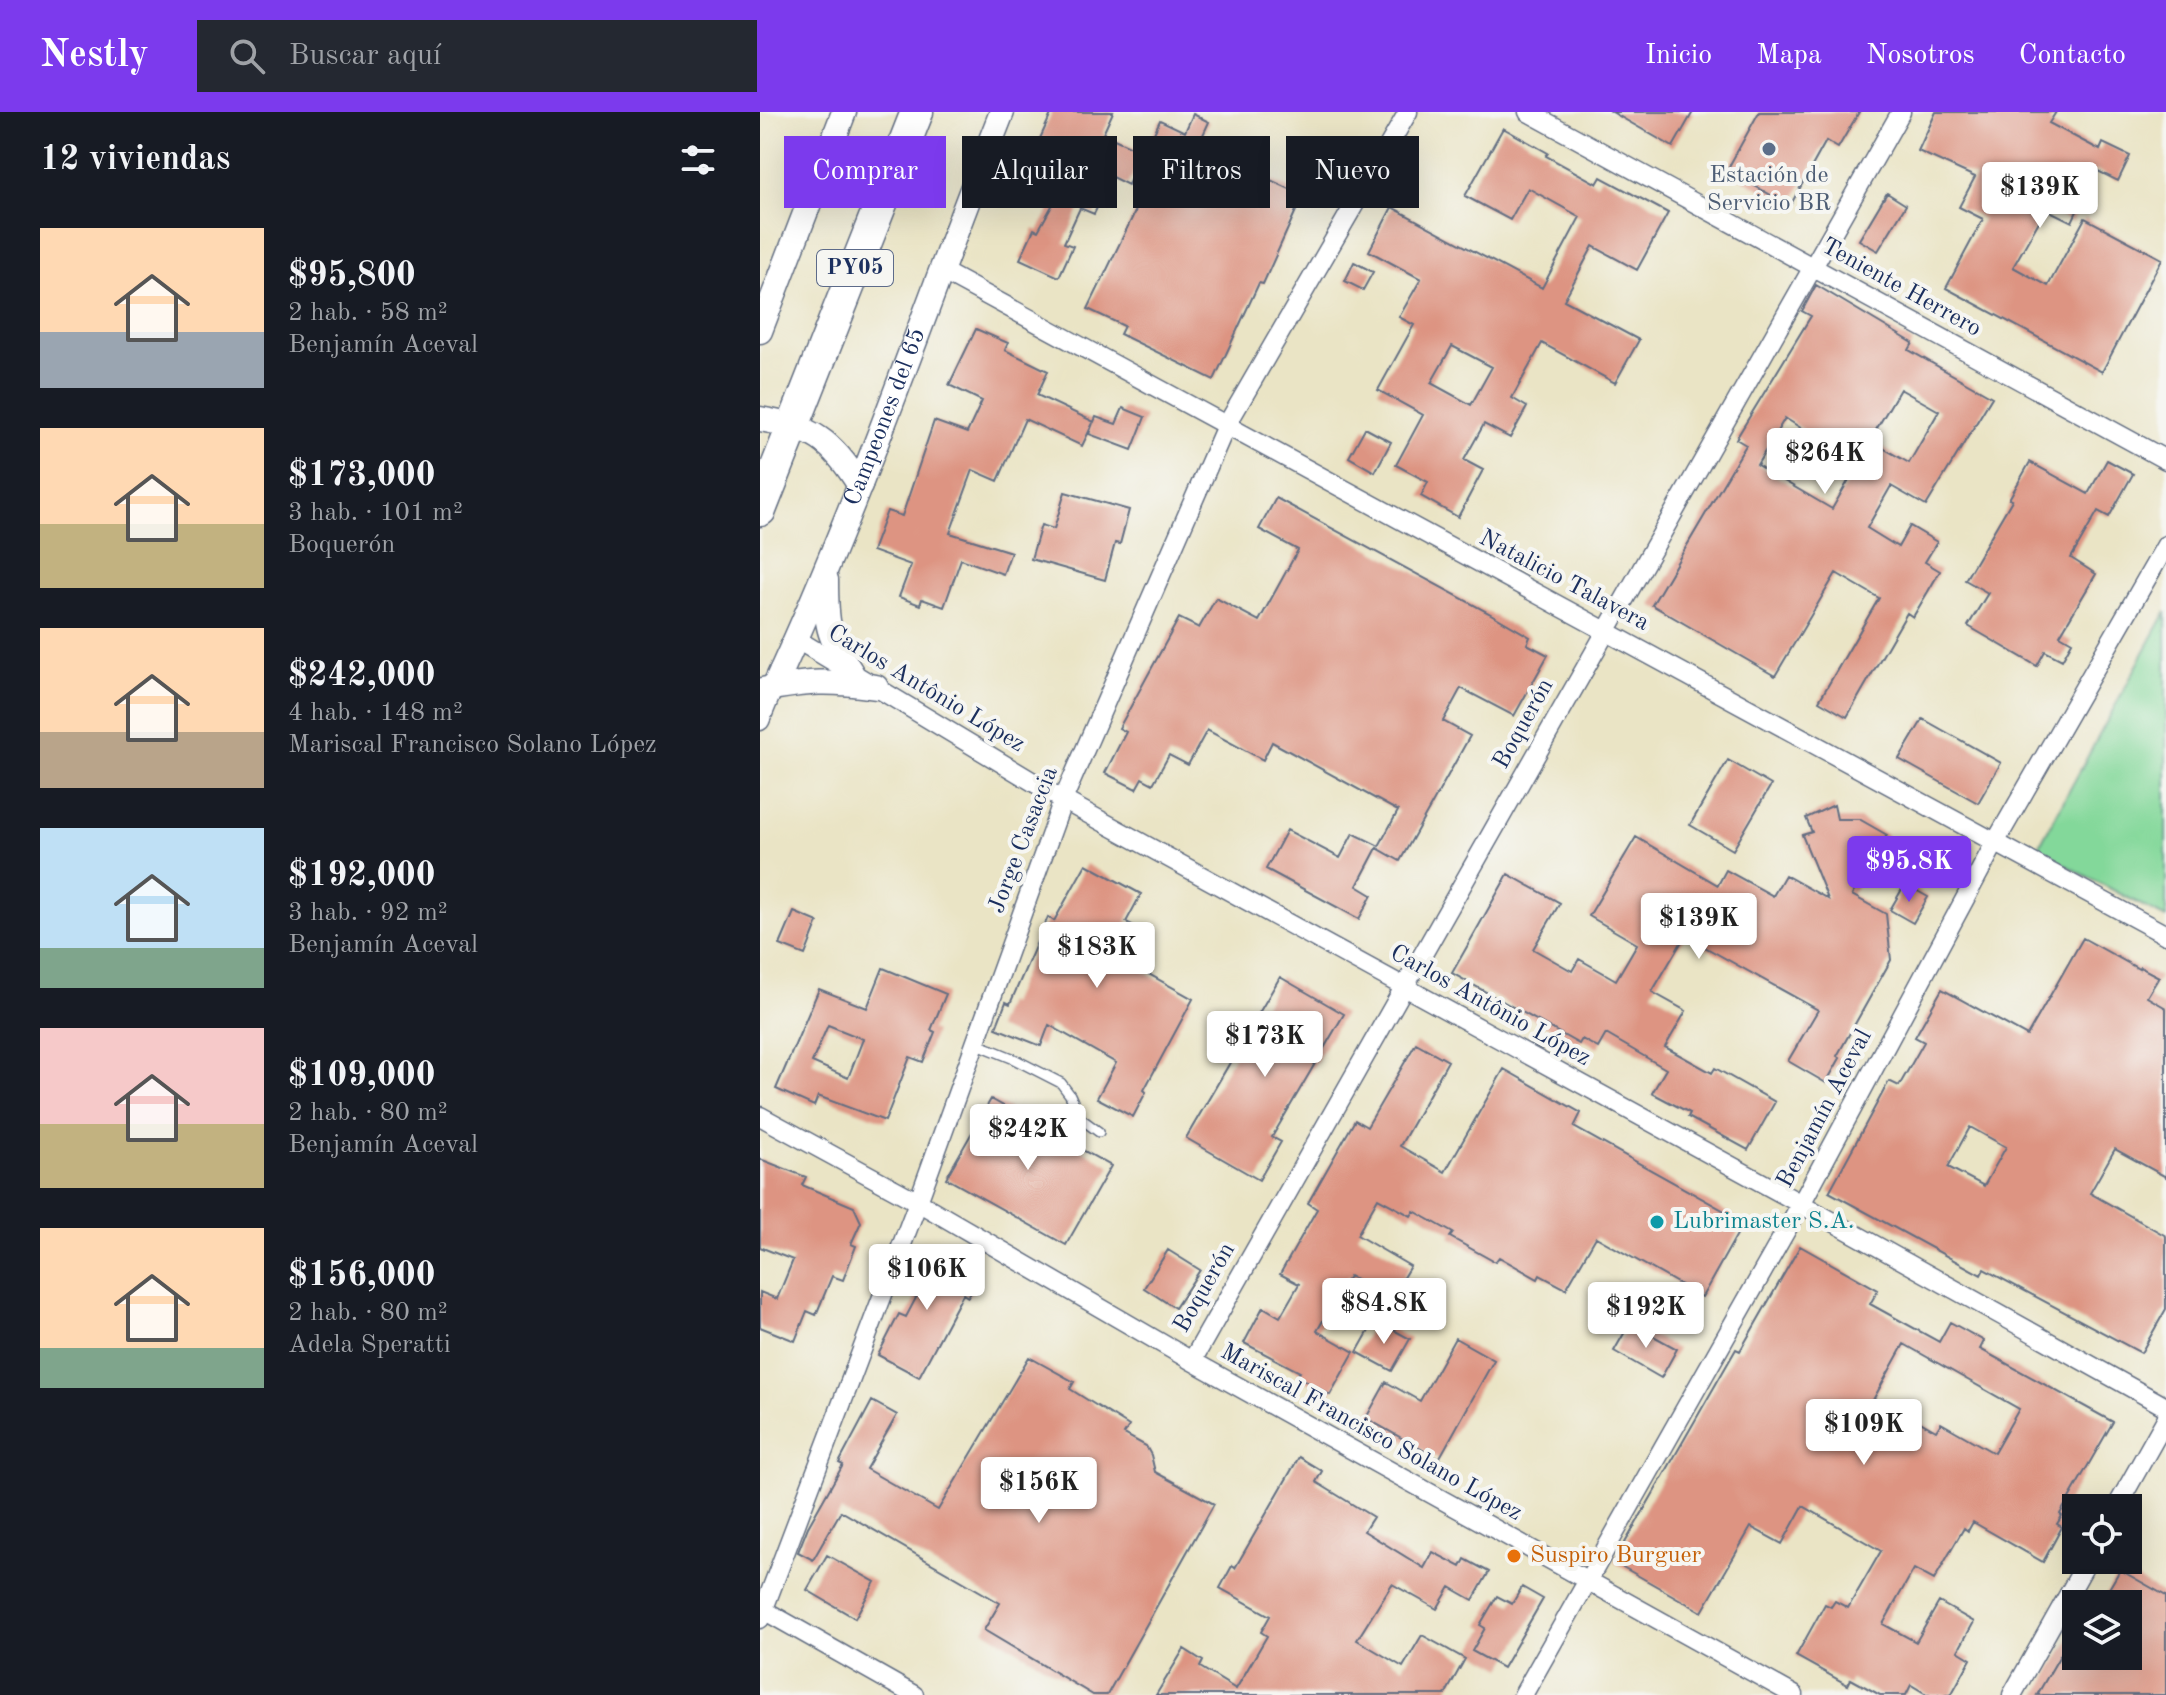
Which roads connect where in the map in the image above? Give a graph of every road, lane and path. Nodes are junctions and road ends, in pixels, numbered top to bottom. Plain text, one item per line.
1 (844, 112) edge
2 (917, 112) edge
3 (1002, 112) edge
4 (1408, 112) edge
5 (1528, 112) edge
6 (1901, 112) edge
7 (1813, 267) junction
8 (940, 270) junction
9 (760, 331) edge
10 (760, 419) edge
11 (794, 425) junction
12 (1225, 428) junction
13 (2166, 460) edge
14 (860, 486) junction
15 (760, 510) edge
16 (2166, 545) edge
17 (826, 568) junction
18 (1605, 629) junction
19 (796, 639) junction
20 (851, 672) junction
21 (876, 687) junction
22 (767, 689) edge
23 (760, 721) edge
24 (1063, 800) junction
25 (1996, 841) junction
26 (2166, 935) edge
27 (1405, 986) junction
28 (975, 1043) junction
29 (760, 1116) edge
30 (1099, 1132) dead end
31 (918, 1202) junction
32 (1801, 1204) junction
33 (1192, 1361) junction
34 (2166, 1407) edge
35 (2166, 1419) edge
36 (2124, 1494) edge
37 (2080, 1574) edge
38 (1589, 1582) junction
39 (761, 1612) edge
40 (914, 1695) edge
41 (1523, 1695) edge
42 (1794, 1695) edge
43 (2012, 1695) edge

1 - 9 street
2 - 11 highway, PY05
3 - 8 street, Campeones del 65
4 - 12 street, Jorge Casaccia
5 - 7 street, Teniente Herrero
6 - 7 street, Boquerón
7 - 13 street, Teniente Herrero
7 - 18 street, Boquerón
8 - 12 street, Natalicio Talavera
8 - 14 street, Campeones del 65
10 - 11 street
11 - 14 street
11 - 15 highway, PY05
12 - 18 street, Natalicio Talavera
12 - 24 street, Jorge Casaccia
14 - 17 street, Campeones del 65
16 - 25 street, Benjamín Aceval
17 - 19 street, Campeones del 65
17 - 20 street
18 - 25 street, Natalicio Talavera
18 - 27 street, Boquerón
19 - 20 street, Carlos Antônio López
19 - 22 street, Campeones del 65
20 - 21 street, Carlos Antônio López
21 - 22 street
21 - 24 street, Carlos Antônio López
22 - 23 street, Campeones del 65
24 - 27 street, Carlos Antônio López
24 - 28 street, Jorge Casaccia
25 - 26 street, Natalicio Talavera
25 - 32 street, Benjamín Aceval
27 - 32 street, Carlos Antônio López
27 - 33 street, Boquerón
28 - 30 lane
28 - 31 street, Jorge Casaccia
29 - 31 street, Mariscal Francisco Solano López
31 - 33 street, Mariscal Francisco Solano López
31 - 39 street, Jorge Casaccia
32 - 34 street, Carlos Antônio López
32 - 38 street, Benjamín Aceval
33 - 38 street, Mariscal Francisco Solano López
35 - 36 street
37 - 43 street
38 - 41 street, Benjamín Aceval
38 - 42 street, Mariscal Francisco Solano López
39 - 40 street

